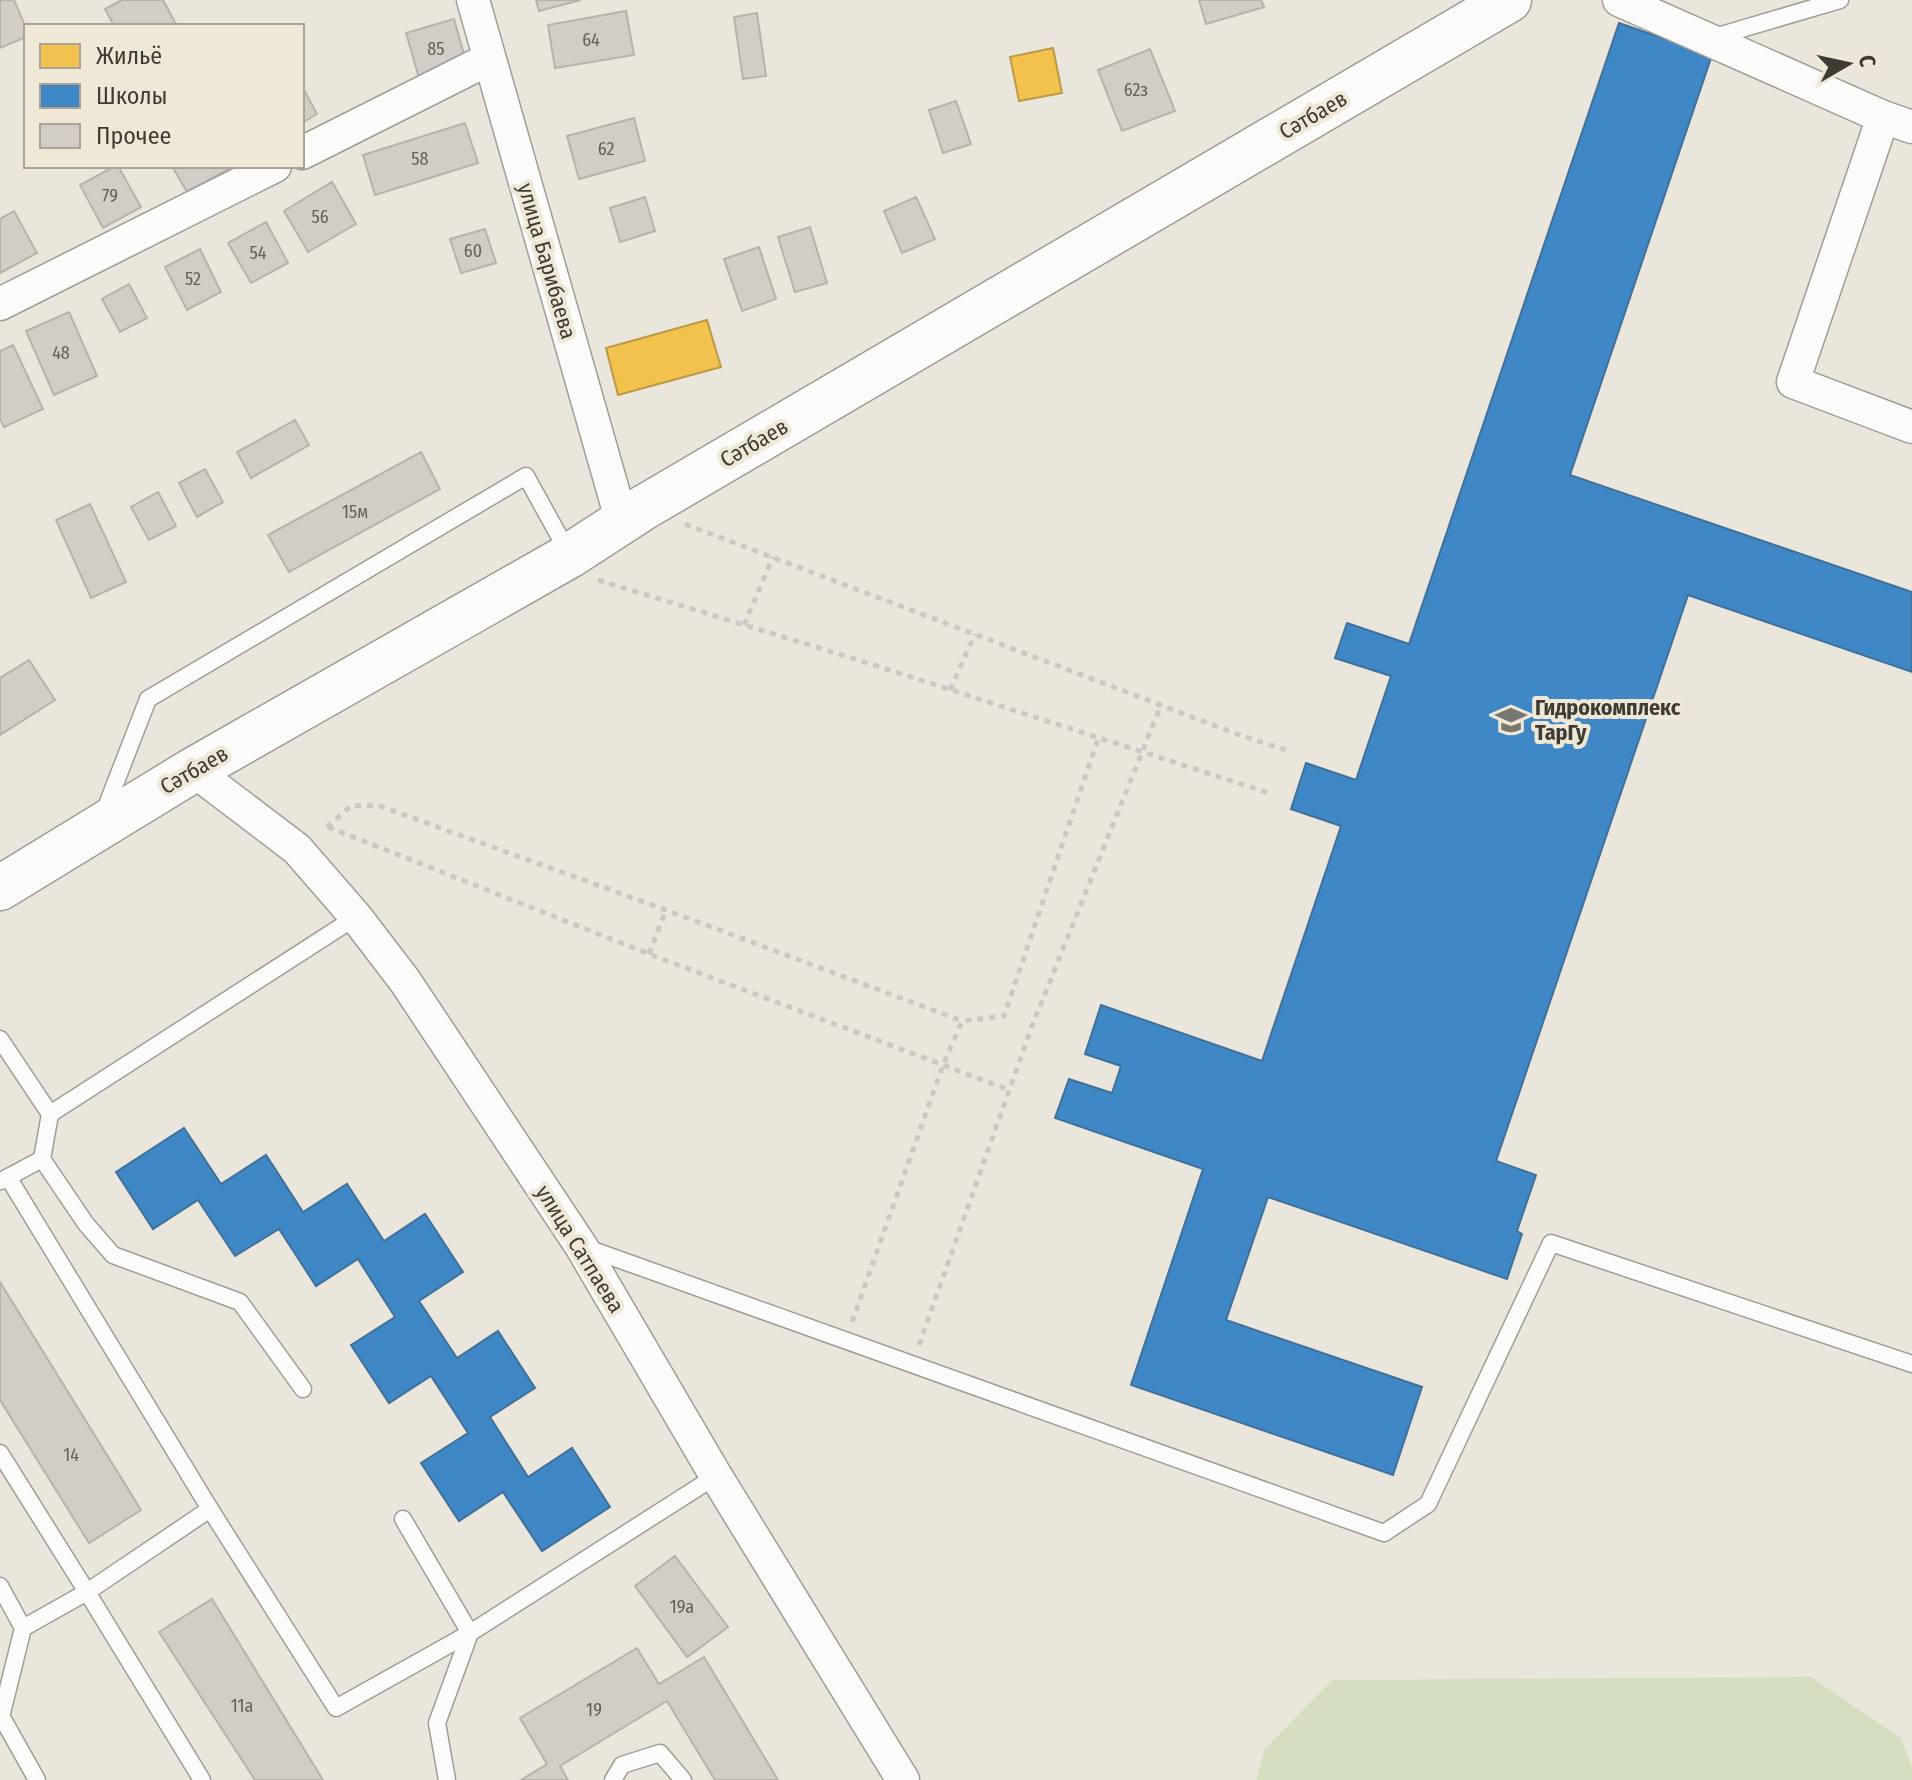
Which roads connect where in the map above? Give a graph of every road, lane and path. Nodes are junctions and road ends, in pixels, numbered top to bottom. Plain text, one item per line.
1 (473, 0) edge
2 (1509, 0) edge
3 (1619, 0) edge
4 (1840, 0) edge
5 (1707, 39) junction
6 (489, 59) junction
7 (1898, 122) edge
8 (304, 152) edge
9 (271, 168) edge
10 (0, 304) edge
11 (1912, 427) edge
12 (633, 515) junction
13 (773, 557) junction
14 (560, 561) junction
15 (744, 625) junction
16 (975, 634) junction
17 (950, 690) junction
18 (1161, 705) junction
19 (1098, 739) junction
20 (1292, 752) dead end
21 (1143, 754) junction
22 (193, 770) junction
23 (1269, 793) dead end
24 (98, 827) junction
25 (328, 827) junction
26 (297, 849) junction
27 (0, 888) edge
28 (666, 910) junction
29 (356, 917) junction
30 (649, 954) junction
31 (962, 1021) junction
32 (0, 1039) edge
33 (943, 1065) junction
34 (1009, 1090) junction
35 (50, 1114) junction
36 (42, 1159) junction
37 (4, 1179) edge
38 (581, 1246) junction
39 (865, 1328) dead end
40 (905, 1342) dead end
41 (1912, 1364) edge
42 (303, 1389) dead end
43 (0, 1453) edge
44 (716, 1476) junction
45 (210, 1509) junction
46 (403, 1519) dead end
47 (0, 1586) edge
48 (87, 1592) junction
49 (23, 1628) junction
50 (470, 1633) junction
51 (1, 1713) edge
52 (37, 1780) edge
53 (202, 1780) edge
54 (447, 1780) edge
55 (613, 1780) edge
56 (683, 1780) edge
57 (903, 1780) edge

1 - 6 street, улица Барибаева
2 - 12 street, Сәтбаев
3 - 5 street
4 - 5 lane
5 - 7 street
6 - 8 street
6 - 12 street, улица Барибаева
7 - 11 street
9 - 10 street
12 - 13 path
12 - 14 street, Сәтбаев
13 - 15 path
13 - 16 path
14 - 15 path
14 - 22 street, Сәтбаев
14 - 24 lane
15 - 17 path
16 - 17 path
16 - 18 path
17 - 19 path
18 - 20 path
18 - 21 path
19 - 21 path
19 - 31 path
21 - 23 path
21 - 34 path
22 - 24 street, Сәтбаев
22 - 26 street, улица Сатпаева
24 - 27 street, Сәтбаев
25 - 26 path
25 - 28 path
25 - 30 path
26 - 29 street, улица Сатпаева
28 - 30 path
28 - 31 path
29 - 35 lane
29 - 38 street, улица Сатпаева
30 - 33 path
31 - 33 path
32 - 35 lane
33 - 34 path
33 - 39 path
34 - 40 path
35 - 36 lane
36 - 37 lane
36 - 42 lane
37 - 45 lane
38 - 41 lane
38 - 44 street, улица Сатпаева
43 - 48 lane
44 - 50 lane
44 - 57 street, улица Сатпаева
45 - 48 lane
45 - 50 lane
46 - 50 lane
47 - 49 lane
48 - 49 lane
48 - 53 lane
49 - 51 lane
50 - 54 lane
51 - 52 lane
55 - 56 lane

